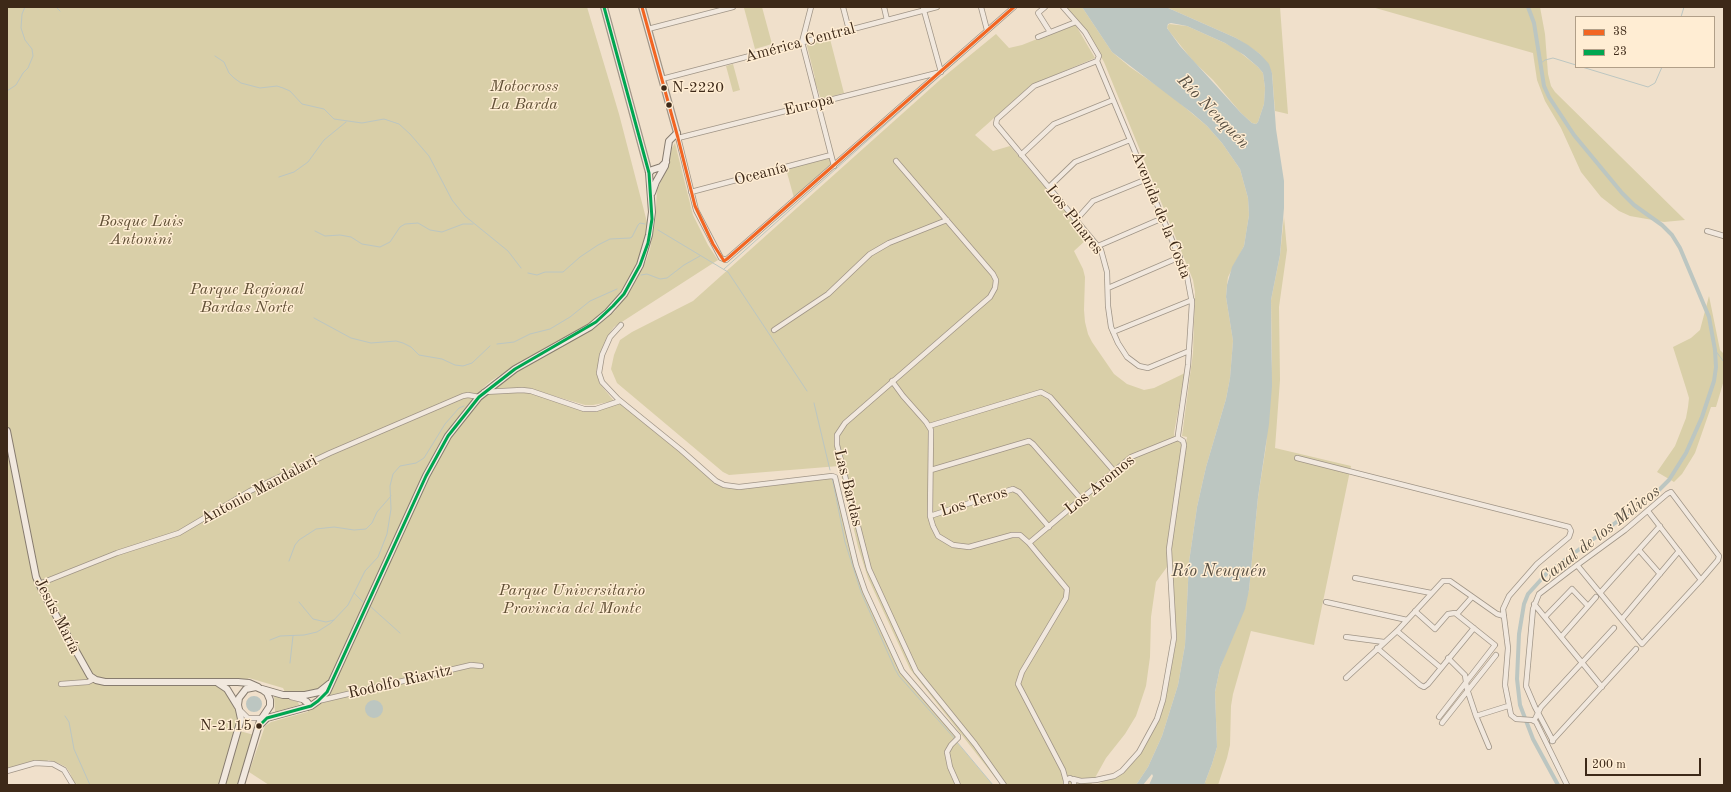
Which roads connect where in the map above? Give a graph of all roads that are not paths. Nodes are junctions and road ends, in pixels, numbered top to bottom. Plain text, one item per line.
1 (604, 7) edge
2 (642, 7) edge
3 (733, 7) edge
4 (811, 7) edge
5 (842, 7) edge
6 (884, 7) edge
7 (937, 7) edge
8 (981, 7) edge
9 (1014, 7) edge
10 (1045, 7) edge
11 (1063, 7) edge
12 (924, 9) edge
13 (887, 20) junction
14 (1076, 22) junction
15 (648, 29) junction
16 (849, 30) junction
17 (987, 30) junction
18 (1050, 32) junction
19 (1038, 37) dead end
20 (802, 42) junction
21 (1097, 61) junction
22 (941, 72) junction
23 (662, 79) junction
24 (1113, 100) junction
25 (818, 103) junction
26 (677, 136) junction
27 (1130, 140) junction
28 (831, 155) junction
29 (1021, 155) junction
30 (896, 161) dead end
31 (666, 162) junction
32 (834, 166) junction
33 (649, 173) junction
34 (1147, 179) junction
35 (1049, 188) junction
36 (691, 192) junction
37 (651, 197) junction
38 (1164, 218) junction
39 (947, 220) junction
40 (1076, 220) junction
41 (1707, 231) dead end
42 (1724, 236) edge
43 (1098, 246) junction
44 (1180, 256) junction
45 (1108, 288) junction
46 (1192, 300) junction
47 (621, 325) dead end
48 (774, 330) dead end
49 (1113, 332) junction
50 (1190, 351) junction
51 (892, 381) junction
52 (481, 395) junction
53 (620, 401) junction
54 (929, 426) junction
55 (7, 431) edge
56 (1178, 438) junction
57 (1297, 458) dead end
58 (931, 470) junction
59 (1114, 471) junction
60 (1081, 499) junction
61 (1648, 511) junction
62 (930, 516) junction
63 (1660, 526) junction
64 (1049, 527) junction
65 (1029, 544) junction
66 (1639, 550) junction
67 (1679, 551) junction
68 (1577, 565) junction
69 (1660, 574) junction
70 (1355, 578) dead end
71 (1701, 580) junction
72 (39, 584) junction
73 (1431, 593) junction
74 (1600, 593) junction
75 (1472, 597) junction
76 (1596, 597) dead end
77 (1326, 602) dead end
78 (1534, 604) junction
79 (1588, 606) junction
80 (1415, 611) junction
81 (1457, 614) junction
82 (1504, 616) junction
83 (1545, 617) junction
84 (1622, 619) junction
85 (1407, 620) junction
86 (1474, 628) junction
87 (1614, 628) dead end
88 (1397, 631) junction
89 (1561, 637) junction
90 (1346, 638) dead end
91 (1384, 642) junction
92 (1377, 648) junction
93 (1636, 649) dead end
94 (1496, 655) dead end
95 (1448, 658) junction
96 (1582, 663) junction
97 (481, 666) dead end
98 (1441, 668) junction
99 (335, 676) junction
100 (1346, 678) dead end
101 (94, 679) junction
102 (215, 682) junction
103 (1466, 682) junction
104 (61, 684) dead end
105 (1602, 687) junction
106 (259, 688) junction
107 (1468, 692) junction
108 (283, 695) junction
109 (335, 698) junction
110 (305, 701) junction
111 (318, 701) junction
112 (1508, 706) junction
113 (307, 707) junction
114 (239, 709) junction
115 (1538, 712) junction
116 (1476, 716) junction
117 (269, 717) junction
118 (1439, 717) dead end
119 (262, 718) junction
120 (1532, 720) junction
121 (1442, 723) dead end
122 (258, 726) junction
123 (1553, 741) junction
124 (1547, 742) junction
125 (1489, 747) dead end
126 (1063, 770) junction
127 (7, 771) edge
128 (1072, 778) junction
129 (1088, 781) junction
130 (1065, 783) edge
131 (73, 785) edge
132 (222, 785) edge
133 (241, 785) edge
134 (958, 785) edge
135 (1004, 785) edge
136 (1074, 785) edge
137 (1567, 785) edge

1 - 33 street
2 - 15 street
3 - 15 street
4 - 20 street
5 - 16 street
6 - 13 street
7 - 12 street, América Central
8 - 17 street
9 - 17 street
10 - 18 street
11 - 14 street, Avenida de la Costa
12 - 13 street, América Central
12 - 22 street
13 - 16 street, América Central
14 - 18 street
14 - 21 street, Avenida de la Costa
15 - 23 street
16 - 20 street, América Central
17 - 22 street
18 - 19 street
20 - 23 street, América Central
20 - 25 street
21 - 24 street, Avenida de la Costa
21 - 29 street, Los Pinares
22 - 25 street, Europa
22 - 32 street
23 - 26 street
24 - 27 street, Avenida de la Costa
24 - 29 street
25 - 26 street, Europa
25 - 28 street
26 - 31 main road
26 - 36 street
27 - 34 street, Avenida de la Costa
27 - 35 street
28 - 32 street
28 - 36 street, Oceanía
29 - 35 street, Los Pinares
30 - 39 street, Las Bardas
31 - 33 main road
31 - 37 main road
32 - 36 street
33 - 37 main road
34 - 38 street, Avenida de la Costa
34 - 40 street
35 - 40 street, Los Pinares
37 - 52 main road
38 - 43 street
38 - 44 street, Avenida de la Costa
39 - 48 street
39 - 51 street, Las Bardas
40 - 43 street, Los Pinares
41 - 42 street
43 - 45 street, Los Pinares
44 - 45 street
44 - 46 street, Avenida de la Costa
45 - 49 street, Los Pinares
46 - 49 street
46 - 50 street, Avenida de la Costa
47 - 53 street
49 - 50 street, Los Pinares
50 - 56 street, Avenida de la Costa
51 - 54 street
51 - 135 street, Las Bardas
52 - 53 street, Antonio Mandalari
52 - 72 street, Antonio Mandalari
52 - 99 main road
53 - 134 street
54 - 58 street
54 - 59 street
55 - 72 main road, Jesús María
56 - 59 street, Los Aromos
56 - 129 street, Avenida de la Costa
57 - 82 street
58 - 60 street
58 - 62 street
59 - 60 street, Los Aromos
60 - 64 street, Los Aromos
61 - 63 street
61 - 68 street
61 - 71 street
62 - 64 street, Los Teros
62 - 65 street
63 - 66 street
63 - 67 street
64 - 65 street, Los Aromos
65 - 126 street
66 - 69 street
66 - 74 street
67 - 69 street
67 - 71 street
68 - 74 street
68 - 78 street
69 - 84 street
70 - 73 street
71 - 84 street
72 - 101 main road, Jesús María
73 - 75 street
73 - 80 street
74 - 84 street
75 - 81 street
75 - 82 street
76 - 79 street
77 - 85 street
78 - 83 street
78 - 115 street
79 - 83 street
79 - 89 street
80 - 81 street
80 - 85 street
81 - 86 street
82 - 112 street
83 - 89 street
85 - 88 street
86 - 95 street
86 - 103 street
87 - 96 street
88 - 91 street
88 - 98 street
89 - 96 street
90 - 91 street
91 - 92 street
92 - 98 street
92 - 100 street
93 - 105 street
94 - 107 street
95 - 98 street
95 - 103 street
96 - 105 street
96 - 115 street
97 - 109 street, Rodolfo Riavitz
99 - 108 main road
99 - 109 street
99 - 111 main road
101 - 102 main road, Rodolfo Riavitz
101 - 104 street, Rodolfo Riavitz
102 - 106 main road, Rodolfo Riavitz
102 - 114 main road
103 - 107 street
103 - 118 street
105 - 123 street
106 - 108 main road, Rodolfo Riavitz
106 - 114 main road
106 - 119 main road
107 - 116 street
107 - 121 street
108 - 110 street, Rodolfo Riavitz
109 - 111 street, Rodolfo Riavitz
110 - 111 street, Rodolfo Riavitz
110 - 113 main road
111 - 113 main road, Rodolfo Riavitz
112 - 116 street
112 - 120 street
113 - 117 main road, Rodolfo Riavitz
114 - 119 street
114 - 132 main road
115 - 120 street
115 - 123 street
116 - 125 street
117 - 119 main road
117 - 122 main road, Rodolfo Riavitz
119 - 122 main road
120 - 124 street
122 - 133 main road
123 - 124 street
124 - 137 street
126 - 128 street
126 - 130 street
127 - 131 street
128 - 129 street, Avenida de la Costa
128 - 130 street
128 - 136 street, Avenida de la Costa
129 - 136 street, Avenida de la Costa

